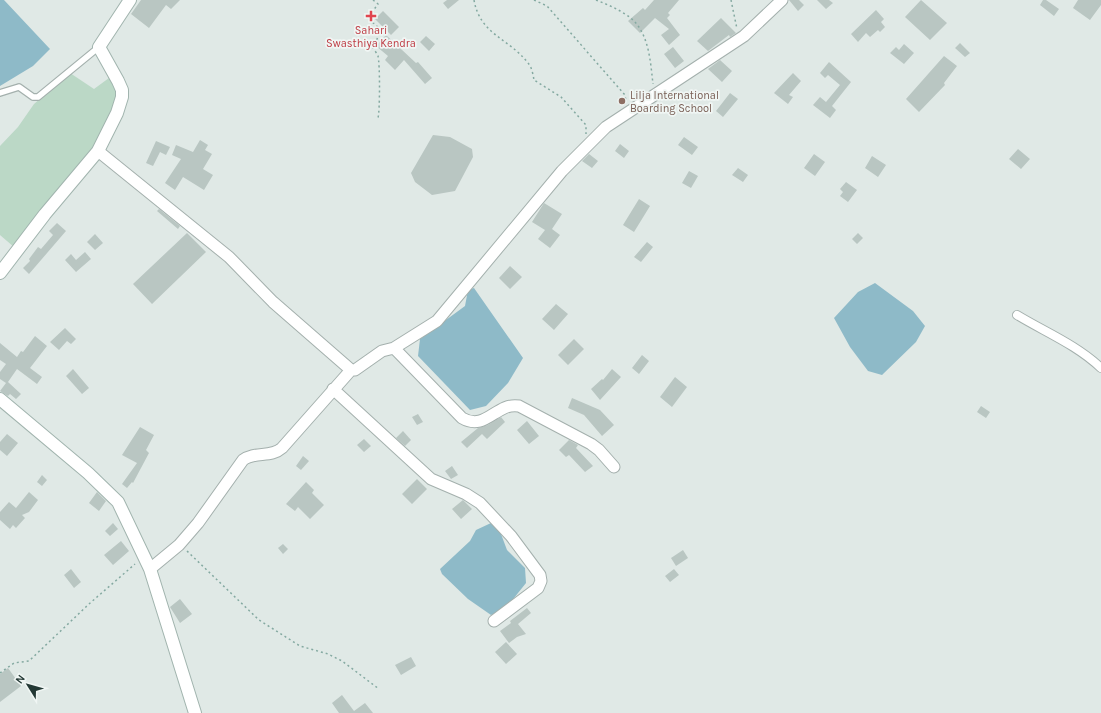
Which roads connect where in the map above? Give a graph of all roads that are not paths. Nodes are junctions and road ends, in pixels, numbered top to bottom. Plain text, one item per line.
1 (130, 0) edge
2 (782, 0) edge
3 (99, 47) junction
4 (0, 93) edge
5 (98, 151) junction
6 (0, 273) edge
7 (1017, 315) dead end
8 (394, 348) junction
9 (1101, 368) edge
10 (351, 370) junction
11 (333, 389) junction
12 (0, 399) edge
13 (614, 467) dead end
14 (150, 569) junction
15 (494, 620) dead end
16 (195, 713) edge

1 - 3 main road
2 - 8 street
3 - 4 lane
3 - 5 main road
5 - 6 main road
5 - 10 street
7 - 9 street
8 - 10 street
8 - 13 street
10 - 11 street
11 - 14 street
11 - 15 street
12 - 14 main road
14 - 16 main road

